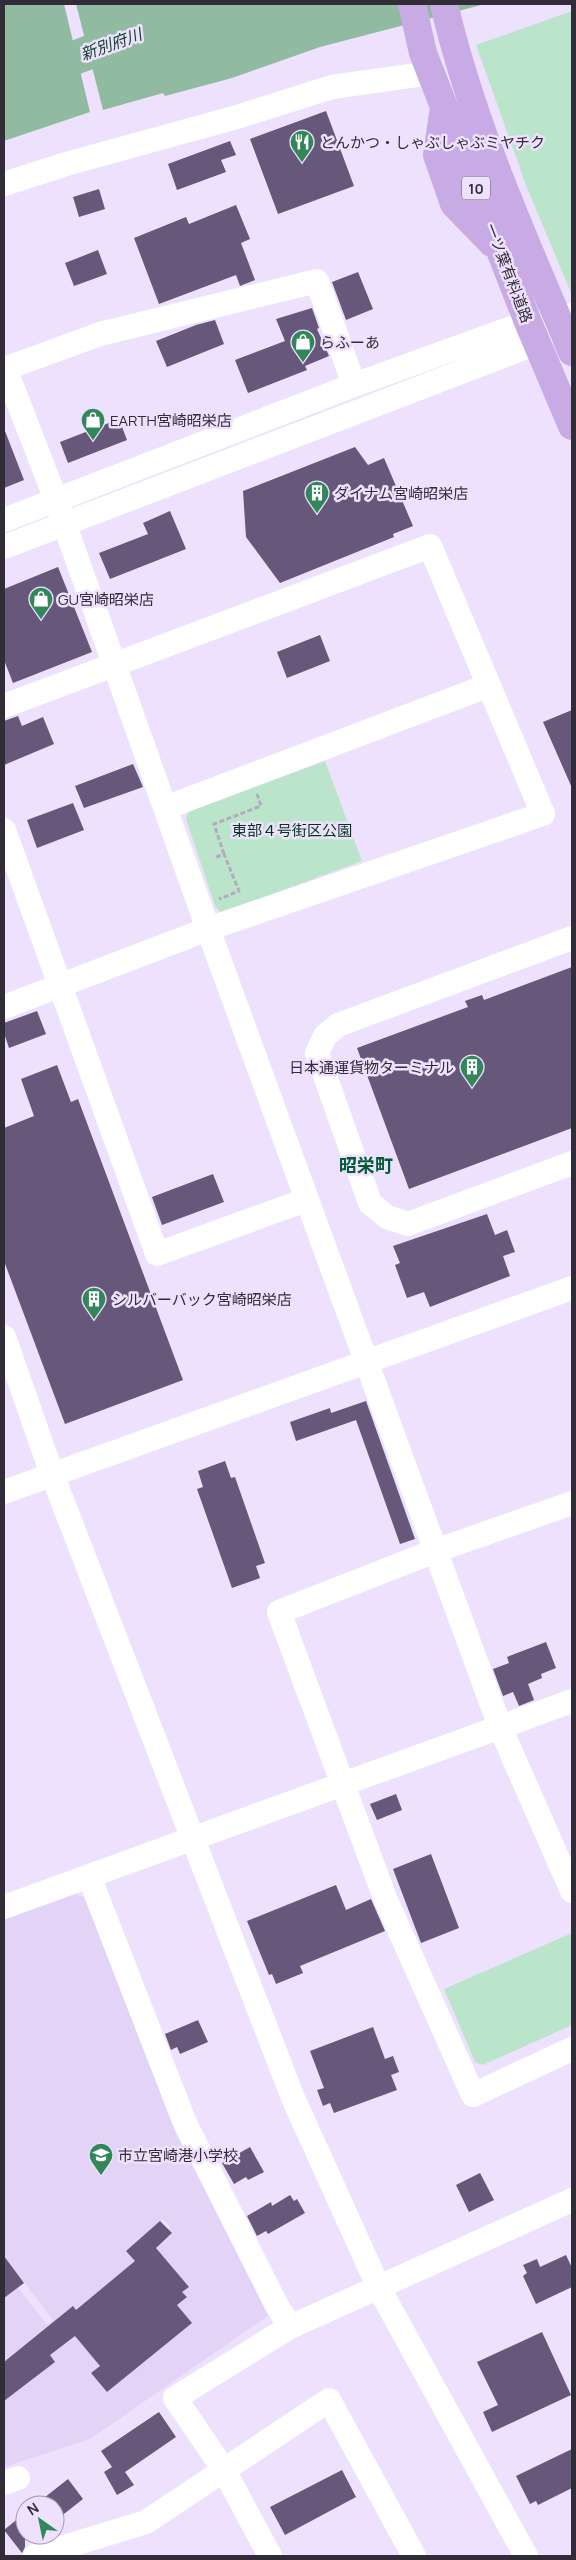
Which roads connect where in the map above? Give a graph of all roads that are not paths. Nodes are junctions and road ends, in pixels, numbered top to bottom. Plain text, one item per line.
1 (412, 4) edge
2 (444, 4) edge
3 (427, 63) junction
4 (4, 184) edge
5 (566, 318) edge
6 (532, 333) junction
7 (572, 352) edge
8 (4, 368) edge
9 (354, 386) junction
10 (572, 426) edge
11 (56, 500) junction
12 (4, 520) edge
13 (64, 524) junction
14 (4, 547) edge
15 (114, 664) junction
16 (487, 686) junction
17 (4, 706) edge
18 (165, 808) junction
19 (4, 830) edge
20 (208, 929) junction
21 (572, 938) edge
22 (60, 986) junction
23 (4, 1007) edge
24 (572, 1163) edge
25 (306, 1200) junction
26 (572, 1288) edge
27 (4, 1338) edge
28 (366, 1362) junction
29 (52, 1474) junction
30 (4, 1492) edge
31 (572, 1503) edge
32 (435, 1551) junction
33 (572, 1701) edge
34 (500, 1727) junction
35 (342, 1784) junction
36 (194, 1838) junction
37 (88, 1876) junction
38 (572, 1891) edge
39 (4, 1906) edge
40 (572, 2049) edge
41 (572, 2200) edge
42 (379, 2288) junction
43 (290, 2327) junction
44 (224, 2470) junction
45 (35, 2556) edge
46 (270, 2556) edge
47 (414, 2556) edge
48 (526, 2556) edge

1 - 3 main road, 一ツ葉有料道路 / 10
2 - 5 main road, 一ツ葉有料道路 / 10
3 - 4 street
3 - 6 main road, 一ツ葉有料道路 / 10
5 - 6 street
5 - 7 main road, 一ツ葉有料道路 / 10
6 - 9 street
6 - 10 main road, 一ツ葉有料道路 / 10
6 - 13 street
8 - 9 street
8 - 11 street
9 - 11 street
11 - 12 street
11 - 13 street
13 - 14 street
13 - 15 street
15 - 16 street
15 - 17 street
15 - 18 street
16 - 18 street
16 - 20 street
18 - 20 street
19 - 22 street
20 - 22 street
20 - 25 street
21 - 24 street
22 - 23 street
22 - 25 street
25 - 28 street
26 - 28 street
27 - 29 street
28 - 29 street
28 - 32 street
29 - 30 street
29 - 36 street
31 - 32 street
32 - 34 street
32 - 35 street
33 - 34 street
34 - 35 street
34 - 38 street
35 - 36 street
35 - 40 street
36 - 37 street
36 - 42 street
37 - 39 street
37 - 43 street
41 - 42 street
42 - 43 street
42 - 48 street
43 - 44 street
44 - 45 street
44 - 46 street
44 - 47 street

